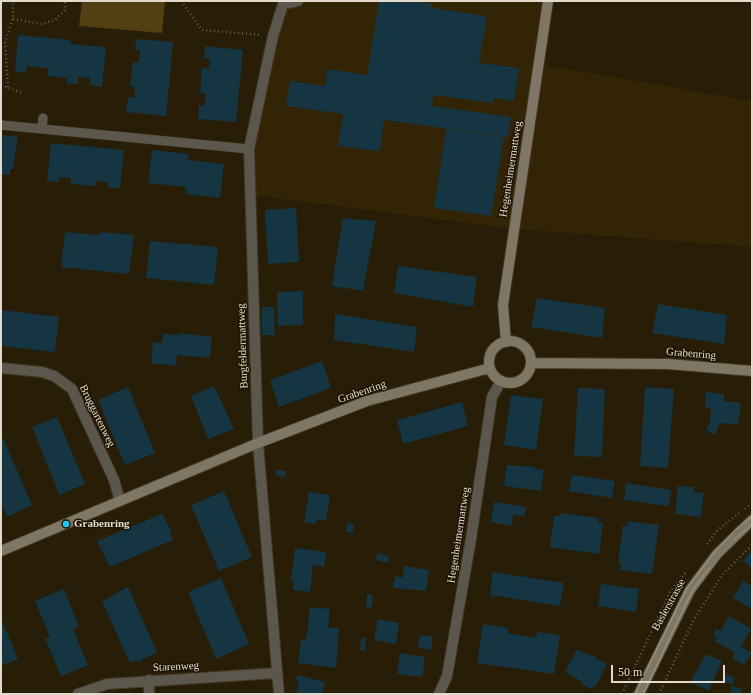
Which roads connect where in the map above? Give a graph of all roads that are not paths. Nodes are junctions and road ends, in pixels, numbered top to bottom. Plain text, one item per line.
1 (284, 1) edge
2 (298, 1) edge
3 (548, 1) edge
4 (43, 118) dead end
5 (1, 125) edge
6 (42, 129) junction
7 (249, 149) junction
8 (506, 342) junction
9 (531, 363) junction
10 (1, 368) edge
11 (490, 368) junction
12 (752, 371) edge
13 (501, 381) junction
14 (258, 444) junction
15 (120, 502) junction
16 (752, 520) edge
17 (1, 551) edge
18 (277, 673) junction
19 (149, 680) junction
20 (78, 694) edge
21 (149, 694) edge
22 (278, 694) edge
23 (439, 694) edge
24 (639, 694) edge

1 - 2 street, Burgfeldermattweg
1 - 7 street, Burgfeldermattweg
3 - 8 main road, Hegenheimermattweg
4 - 6 lane
5 - 6 lane
6 - 7 lane
7 - 14 street, Burgfeldermattweg
8 - 9 main road
8 - 11 main road
9 - 12 main road, Grabenring
9 - 13 main road
10 - 15 street, Bruggartenweg
11 - 13 main road
11 - 14 main road, Grabenring
13 - 23 street, Hegenheimermattweg
14 - 15 main road, Grabenring
14 - 18 street, Burgfeldermattweg
15 - 17 main road, Grabenring
16 - 24 main road, Baslerstrasse
18 - 19 street, Starenweg
18 - 22 street, Burgfeldermattweg
19 - 20 street, Starenweg
19 - 21 street

